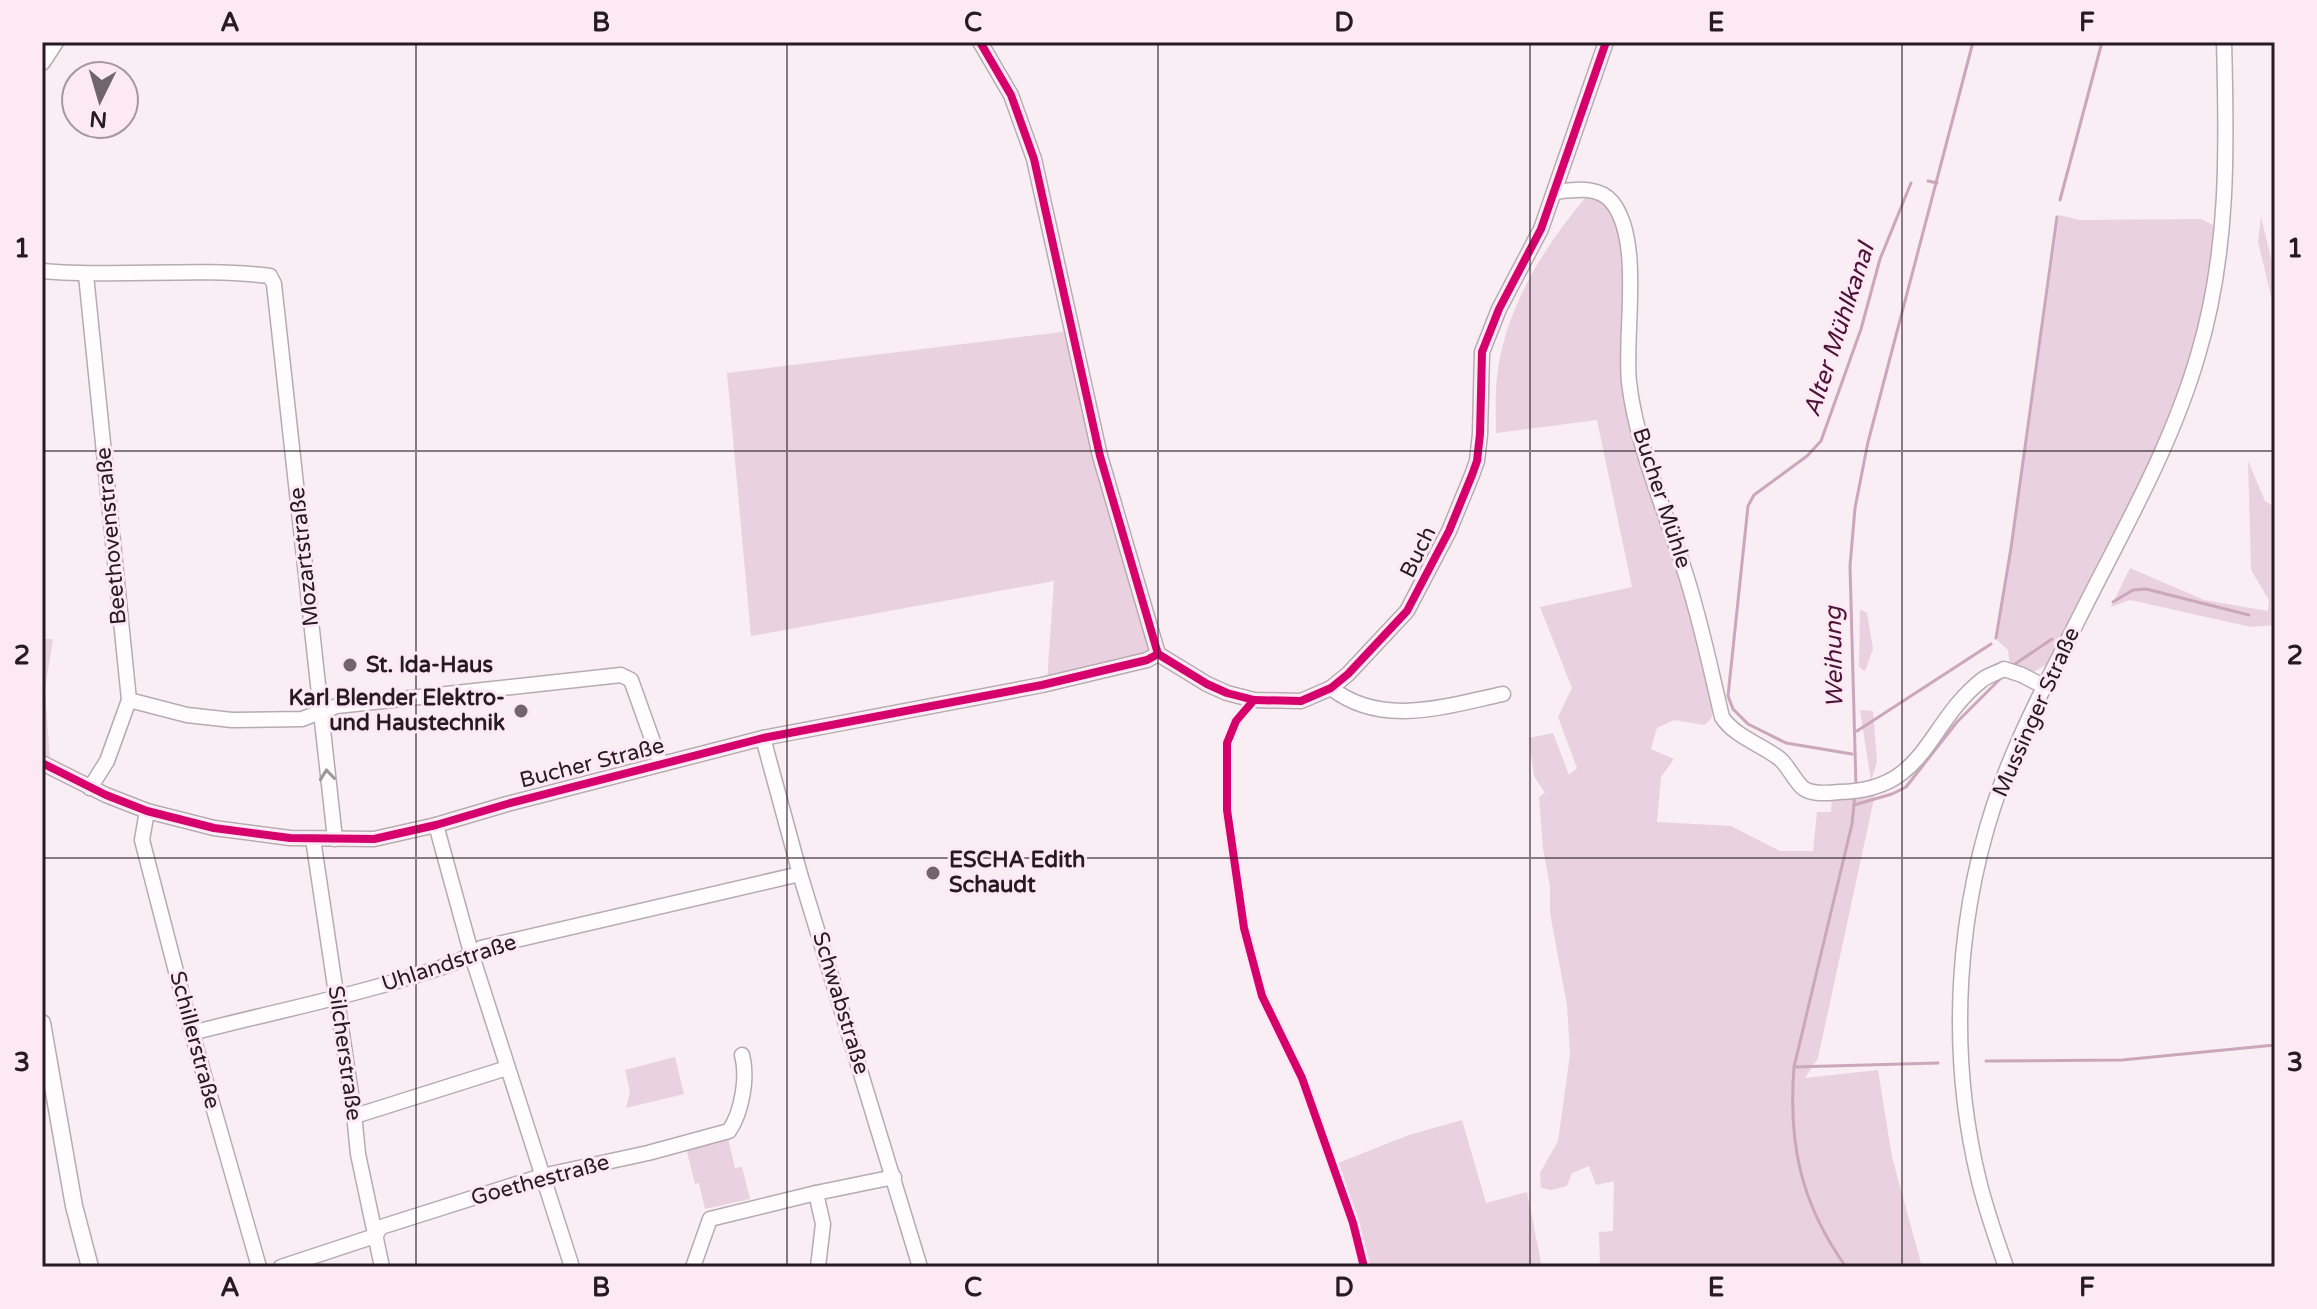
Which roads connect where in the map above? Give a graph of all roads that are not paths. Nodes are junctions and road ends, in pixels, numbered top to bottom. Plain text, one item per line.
1 (55, 42) edge
2 (980, 42) edge
3 (1606, 42) edge
4 (2224, 42) edge
5 (42, 62) edge
6 (1555, 192) junction
7 (42, 271) edge
8 (86, 275) junction
9 (1158, 654) junction
10 (2045, 687) junction
11 (1331, 688) junction
12 (1503, 694) dead end
13 (129, 700) junction
14 (320, 711) junction
15 (763, 738) junction
16 (42, 763) edge
17 (661, 764) junction
18 (90, 788) junction
19 (147, 811) junction
20 (436, 825) junction
21 (313, 839) junction
22 (335, 839) junction
23 (800, 874) junction
24 (472, 956) junction
25 (338, 999) junction
26 (42, 1023) edge
27 (192, 1033) junction
28 (742, 1055) dead end
29 (507, 1068) junction
30 (355, 1116) junction
31 (542, 1176) junction
32 (894, 1177) junction
33 (816, 1193) junction
34 (375, 1236) junction
35 (90, 1267) edge
36 (259, 1267) edge
37 (281, 1267) edge
38 (382, 1267) edge
39 (572, 1267) edge
40 (693, 1267) edge
41 (818, 1267) edge
42 (920, 1267) edge
43 (2006, 1267) edge

1 - 5 main road
2 - 9 street
3 - 6 street
4 - 10 street, Mussinger Straße
6 - 10 street, Bucher Mühle
6 - 11 street, Buch
7 - 8 street
8 - 13 street, Beethovenstraße
8 - 14 street, Mozartstraße
9 - 11 street, Buch
9 - 15 street, Bucher Straße
10 - 43 street, Mussinger Straße
11 - 12 street
13 - 14 street
13 - 18 street, Beethovenstraße
14 - 17 street
22 -> 14 street, Mozartstraße
15 - 17 street, Bucher Straße
15 - 23 street, Schwabstraße
16 - 18 street, Bucher Straße
17 - 20 street, Bucher Straße
18 - 19 street, Bucher Straße
19 - 21 street, Bucher Straße
19 - 27 street, Schillerstraße
20 - 22 street, Bucher Straße
20 - 24 street
21 - 22 street, Bucher Straße
21 - 25 street, Silcherstraße
23 - 24 street, Uhlandstraße
23 - 32 street, Schwabstraße
24 - 25 street, Uhlandstraße
24 - 29 street
25 - 27 street, Uhlandstraße
25 - 30 street, Silcherstraße
26 - 35 main road
27 - 36 street, Schillerstraße
28 - 31 street, Goethestraße
29 - 30 street
29 - 31 street
30 - 34 street, Silcherstraße
31 - 34 street, Goethestraße
31 - 39 street
32 - 33 street
32 - 42 street, Schwabstraße
33 - 40 street
33 - 41 street
34 - 37 street, Goethestraße
34 - 38 street, Silcherstraße

